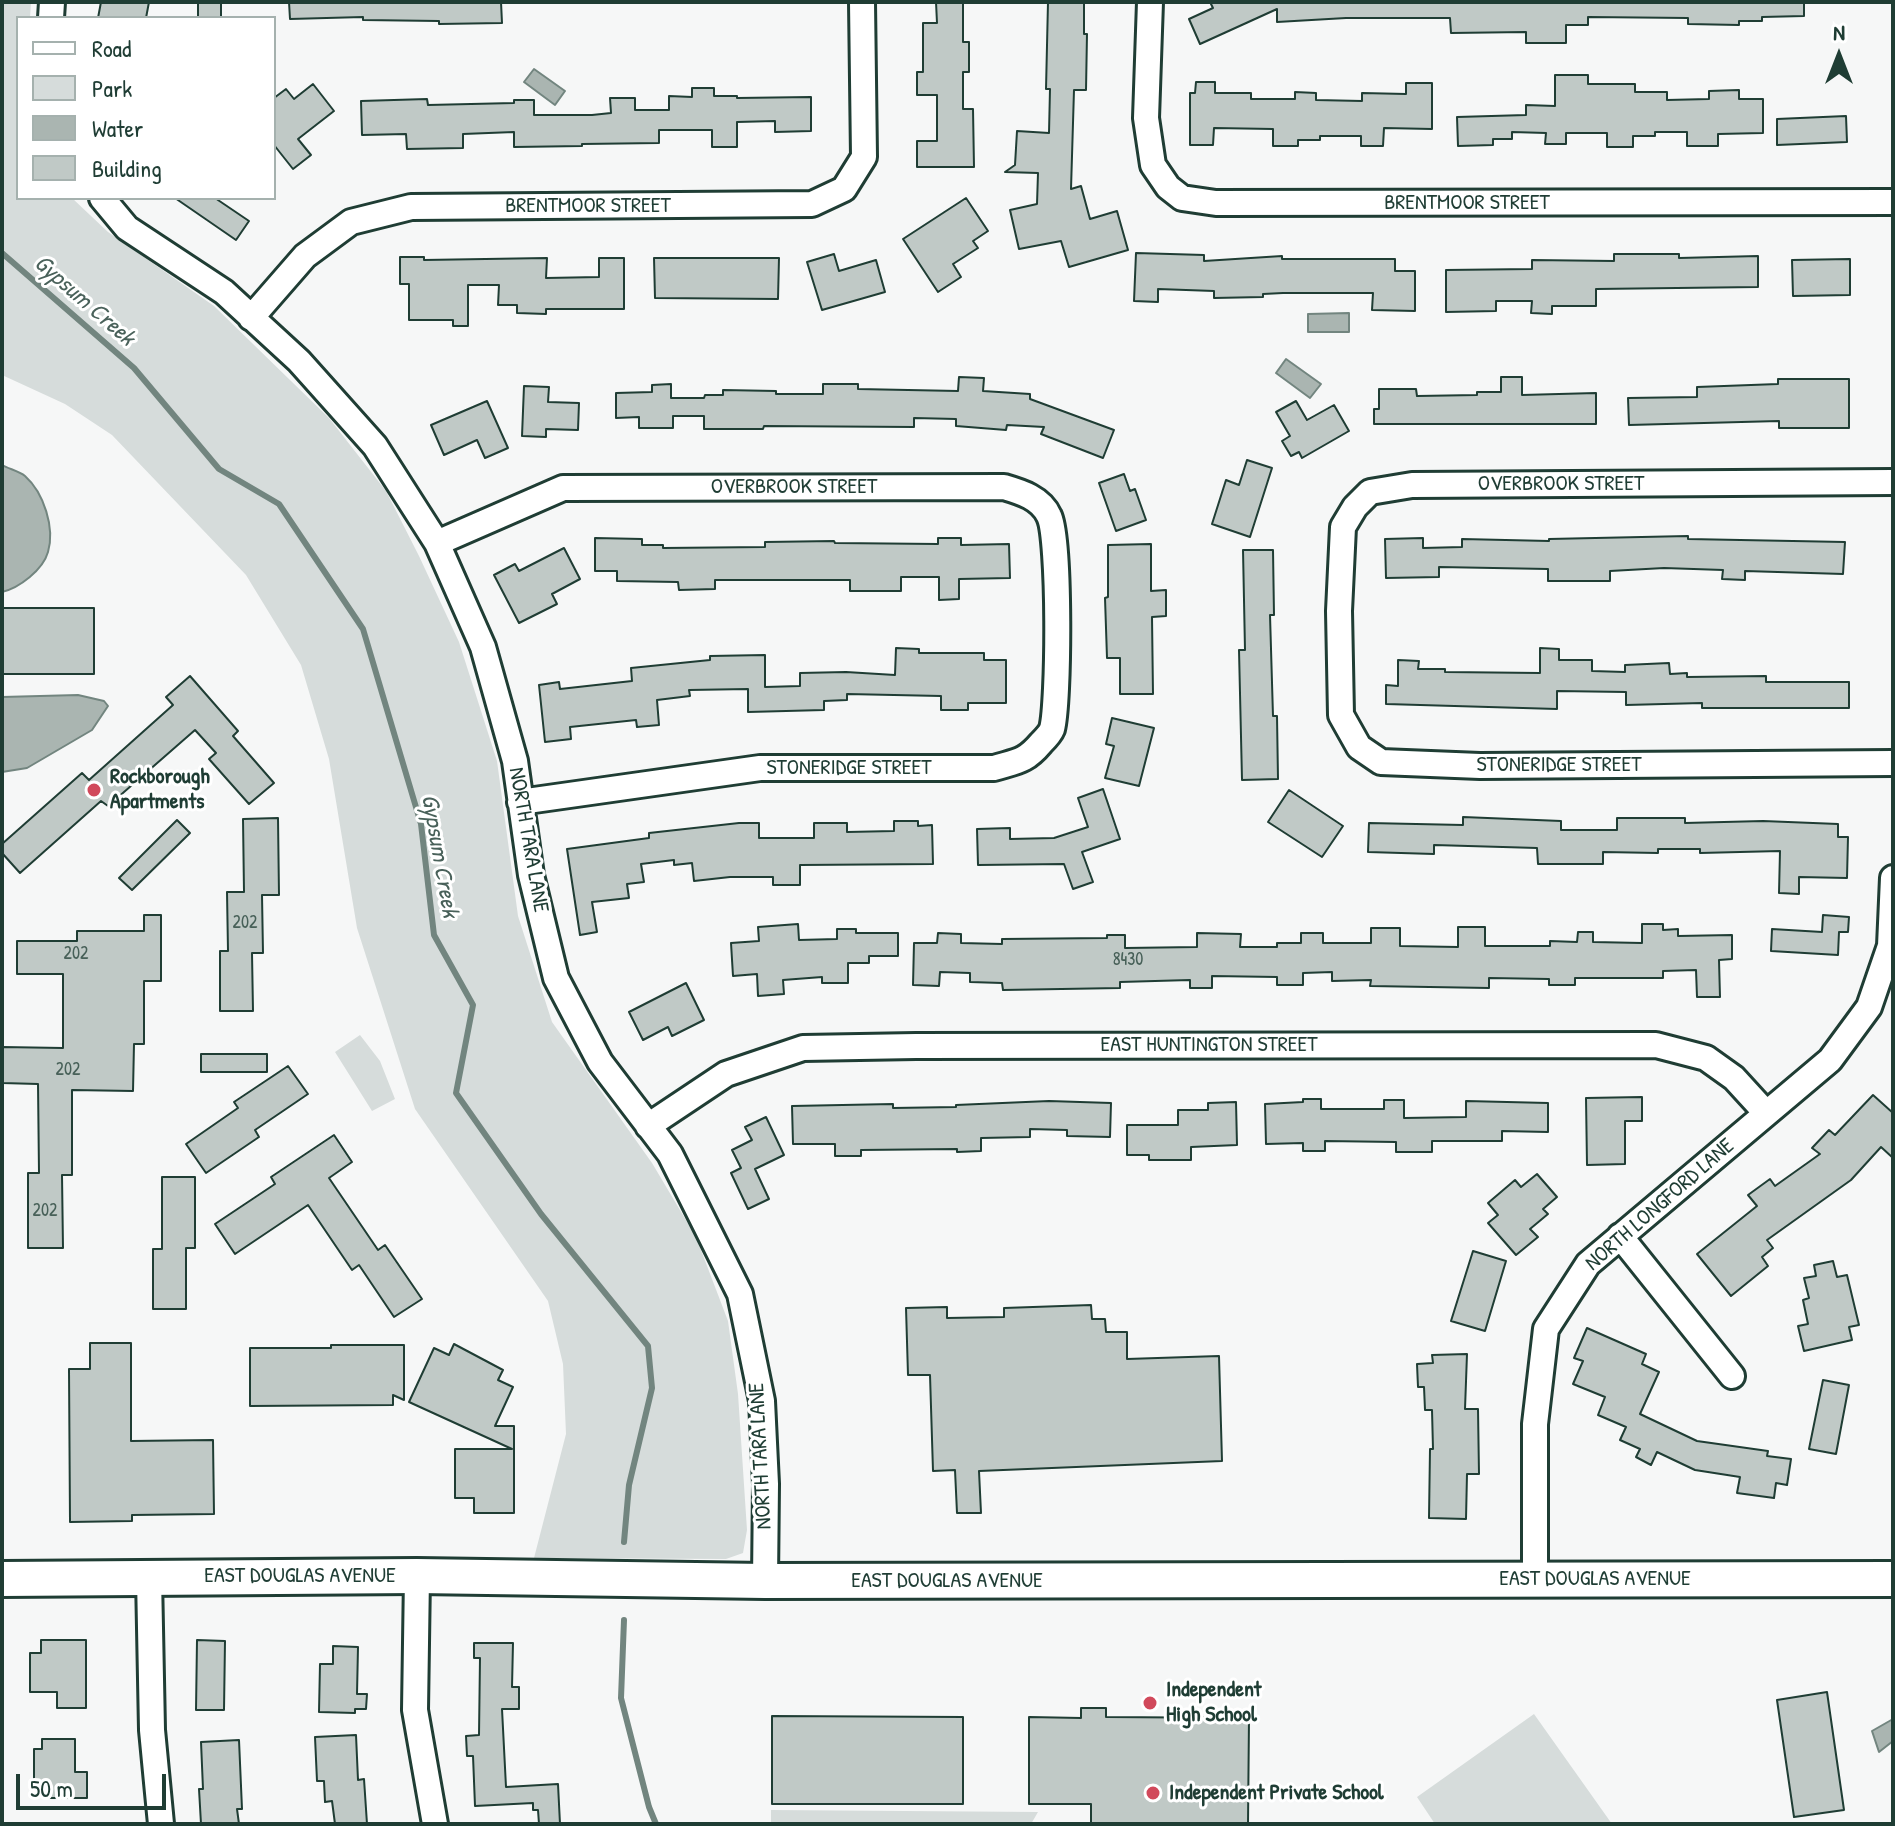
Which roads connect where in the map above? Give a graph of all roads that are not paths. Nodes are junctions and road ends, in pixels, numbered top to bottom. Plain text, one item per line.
1 (862, 2) edge
2 (1150, 2) edge
3 (104, 200) edge
4 (1893, 202) edge
5 (251, 318) junction
6 (1893, 482) edge
7 (437, 543) junction
8 (1056, 618) joint
9 (1339, 622) joint
10 (1893, 763) edge
11 (520, 802) junction
12 (1893, 878) edge
13 (1766, 1113) junction
14 (648, 1126) junction
15 (1620, 1236) junction
16 (1732, 1376) dead end
17 (417, 1576) junction
18 (149, 1577) junction
19 (2, 1579) edge
20 (1535, 1579) junction
21 (1893, 1579) edge
22 (765, 1581) junction
23 (161, 1824) edge
24 (435, 1824) edge

1 - 5 street, BRENTMOOR STREET
2 - 4 street, BRENTMOOR STREET
3 - 5 street, NORTH TARA LANE
5 - 7 street, NORTH TARA LANE
6 - 9 street, OVERBROOK STREET
7 - 8 street, OVERBROOK STREET
7 - 11 street, NORTH TARA LANE
8 - 11 street, STONERIDGE STREET
9 - 10 street, STONERIDGE STREET
11 - 14 street, NORTH TARA LANE
12 - 13 street, NORTH LONGFORD LANE
13 - 14 street, EAST HUNTINGTON STREET
13 - 15 street, NORTH LONGFORD LANE
14 - 22 street, NORTH TARA LANE
15 - 16 street
15 - 20 street, NORTH LONGFORD LANE
17 - 18 street, EAST DOUGLAS AVENUE
17 - 22 street, EAST DOUGLAS AVENUE
17 - 24 street
18 - 19 street, EAST DOUGLAS AVENUE
18 - 23 street
20 - 21 street, EAST DOUGLAS AVENUE
20 - 22 street, EAST DOUGLAS AVENUE

